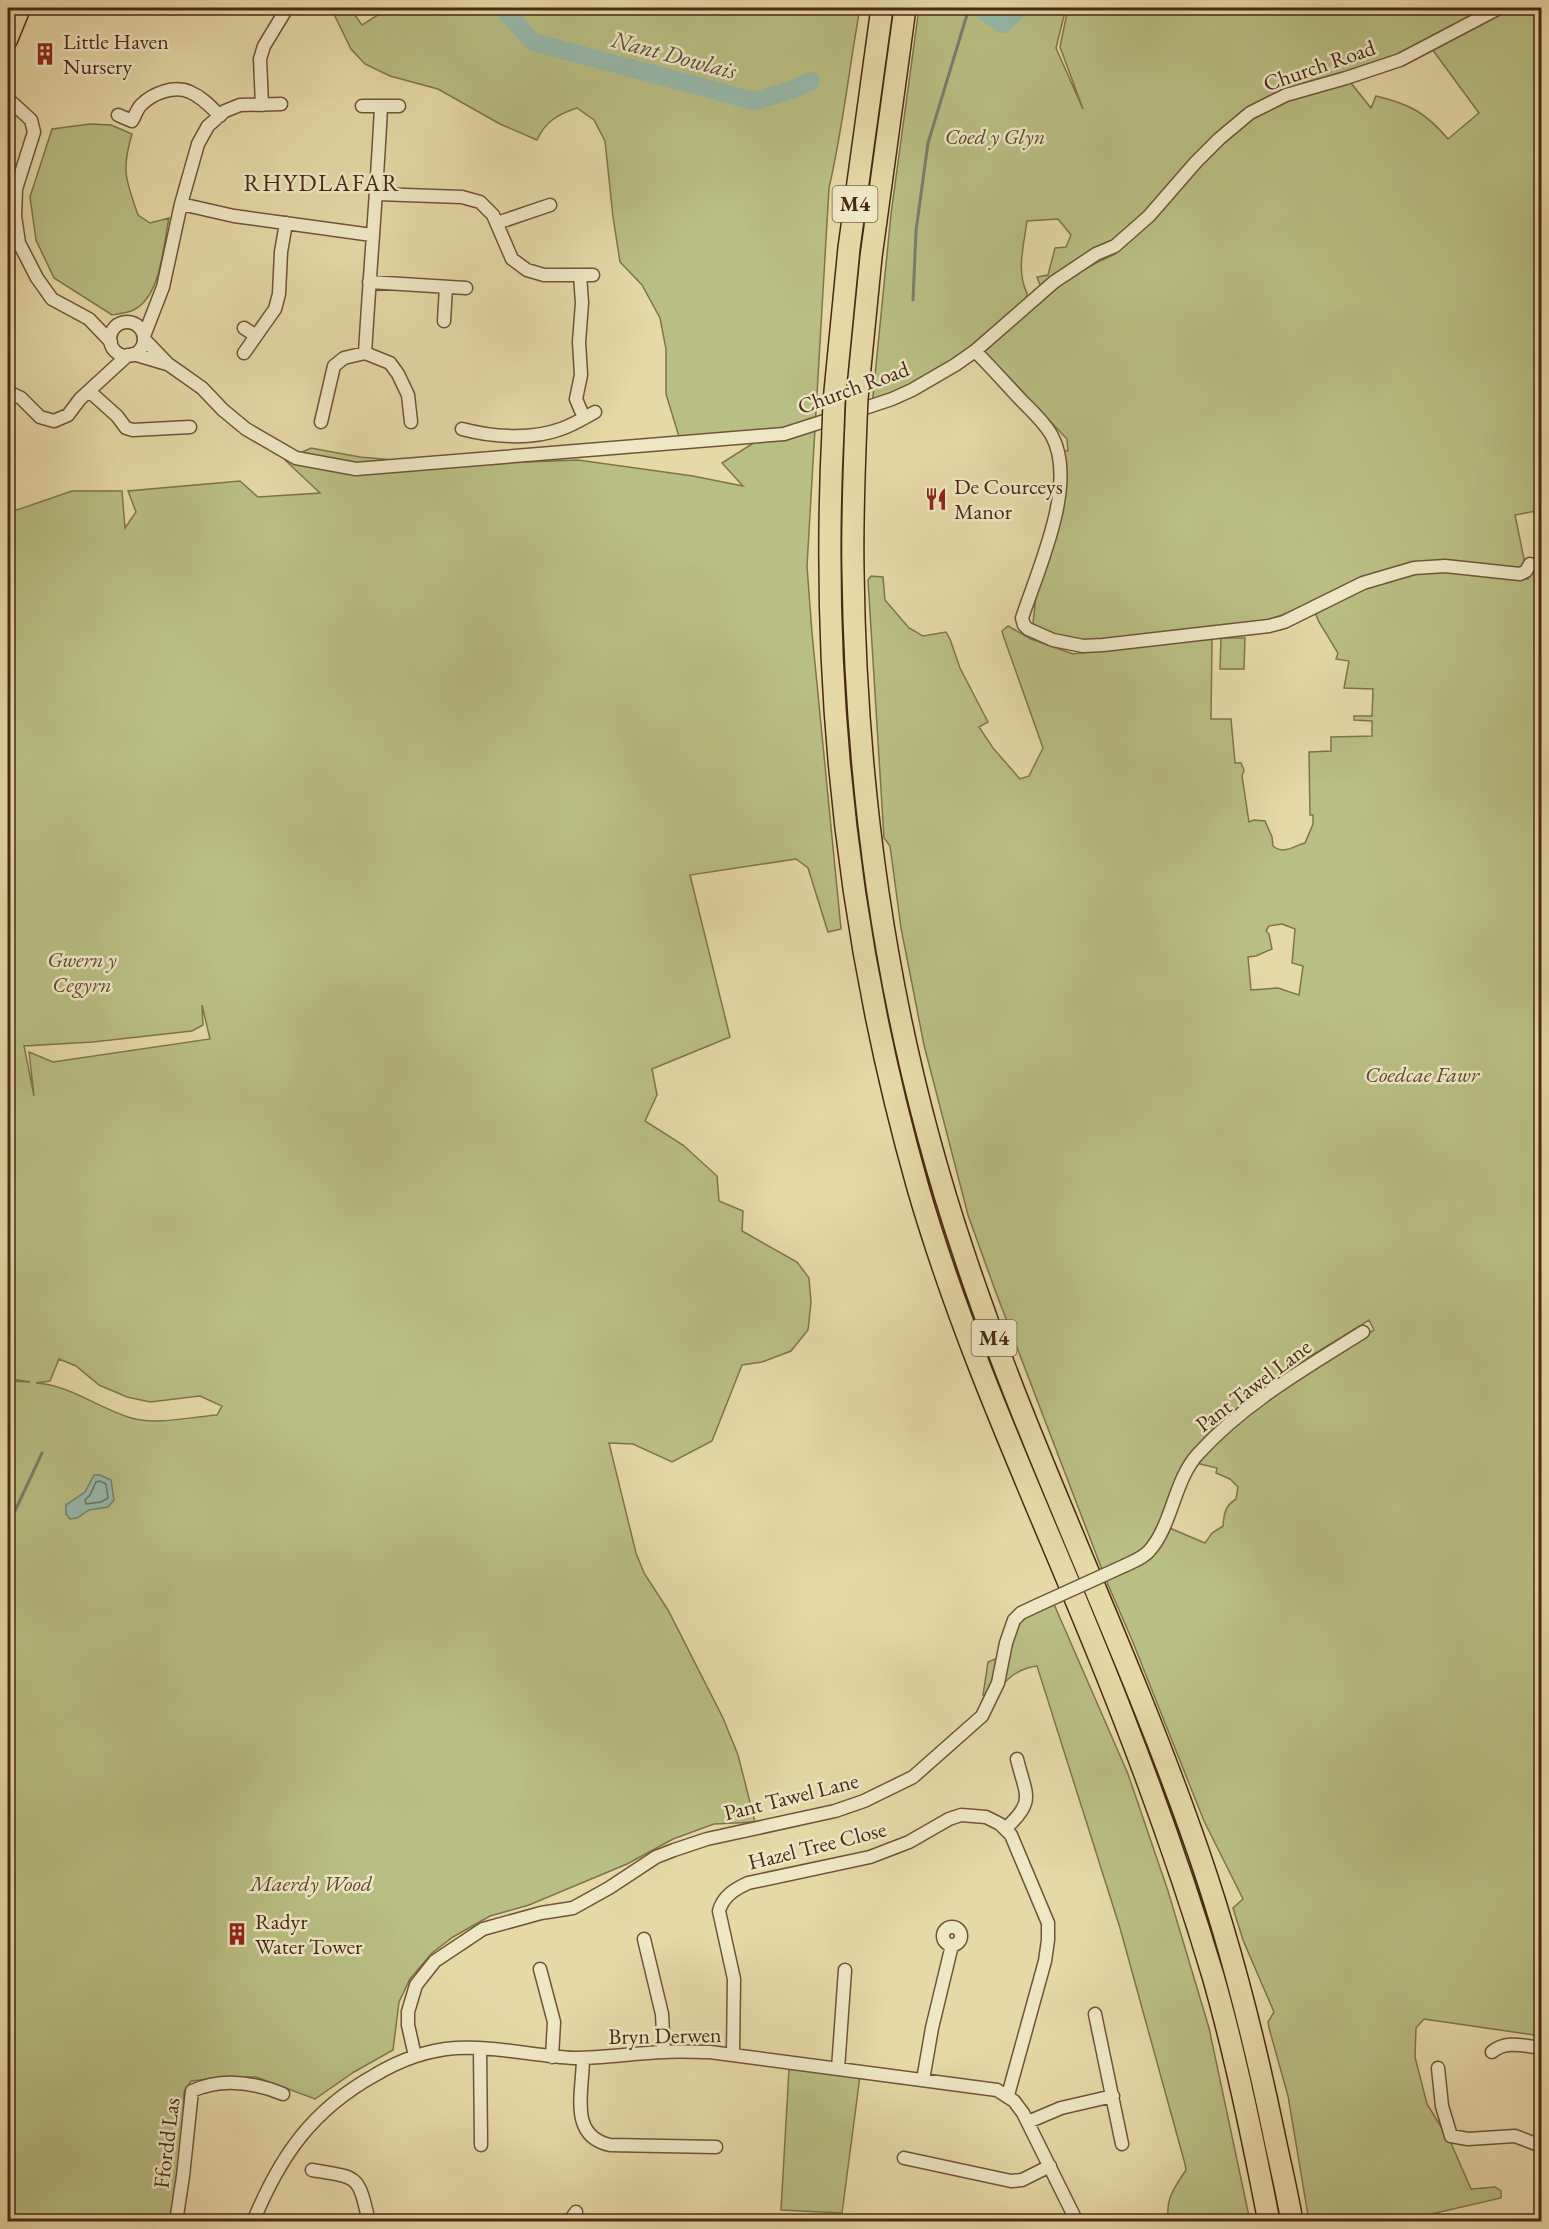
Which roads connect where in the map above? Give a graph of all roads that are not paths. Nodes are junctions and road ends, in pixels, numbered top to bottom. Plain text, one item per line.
1 (287, 8) edge
2 (882, 8) edge
3 (904, 8) edge
4 (1499, 8) edge
5 (16, 13) edge
6 (8, 40) edge
7 (8, 99) edge
8 (281, 104) dead end
9 (262, 105) junction
10 (362, 106) dead end
11 (399, 106) dead end
12 (381, 107) junction
13 (118, 115) dead end
14 (220, 116) junction
15 (377, 194) junction
16 (181, 204) junction
17 (550, 205) dead end
18 (286, 223) junction
19 (496, 223) junction
20 (372, 235) junction
21 (369, 282) junction
22 (446, 287) junction
23 (466, 288) dead end
24 (154, 307) junction
25 (89, 319) junction
26 (444, 321) dead end
27 (125, 322) junction
28 (244, 328) dead end
29 (256, 336) junction
30 (144, 338) junction
31 (112, 345) junction
32 (975, 351) junction
33 (365, 352) junction
34 (244, 353) dead end
35 (130, 355) junction
36 (168, 364) junction
37 (102, 378) junction
38 (89, 391) junction
39 (8, 392) edge
40 (321, 422) dead end
41 (411, 422) dead end
42 (190, 427) dead end
43 (462, 429) dead end
44 (1530, 564) dead end
45 (1363, 1332) dead end
46 (1017, 1759) dead end
47 (1005, 1829) junction
48 (644, 1940) dead end
49 (952, 1945) dead end
50 (540, 1970) dead end
51 (845, 1970) dead end
52 (1095, 2014) dead end
53 (1542, 2048) edge
54 (480, 2049) junction
55 (664, 2052) junction
56 (1492, 2052) dead end
57 (733, 2054) junction
58 (415, 2056) junction
59 (552, 2057) junction
60 (583, 2058) junction
61 (1438, 2068) dead end
62 (838, 2069) junction
63 (923, 2080) junction
64 (284, 2094) dead end
65 (1008, 2096) junction
66 (1113, 2096) junction
67 (1028, 2122) junction
68 (1122, 2144) dead end
69 (1542, 2144) edge
70 (481, 2145) dead end
71 (716, 2147) dead end
72 (904, 2158) dead end
73 (1050, 2166) junction
74 (312, 2170) dead end
75 (176, 2222) edge
76 (253, 2222) edge
77 (369, 2222) edge
78 (1077, 2222) edge
79 (1269, 2222) edge
80 (1292, 2222) edge

1 - 9 street
2 - 79 highway, M4, bridge
3 - 80 highway, M4, bridge
4 - 32 street, Church Road
5 - 6 main road
7 - 25 street
8 - 9 street
9 - 14 street
10 - 12 street
11 - 12 street
12 - 15 street
13 - 14 street
14 - 16 street
15 - 19 street
15 - 20 street
16 - 18 street
16 - 24 street
17 - 19 street
18 - 20 street
18 - 29 street
19 - 43 street
20 - 21 street
21 - 22 street
21 - 33 street
22 - 23 street
22 - 26 street
24 - 27 street
24 - 30 street
25 - 27 street
25 - 31 street
27 - 30 street
27 - 31 street
28 - 29 street
29 - 34 street
30 - 35 street
30 - 36 street, Church Road
31 - 35 street
31 - 37 street
32 - 36 street, Church Road
32 - 44 street
33 - 40 street
33 - 41 street
35 - 36 street, Church Road
35 - 37 street
37 - 38 street
38 - 39 street
38 - 42 street
45 - 58 street, Pant Tawel Lane, bridge
46 - 47 street
47 - 57 street, Hazel Tree Close
47 - 65 street
48 - 55 street
49 - 63 street
50 - 59 street
51 - 62 street
52 - 66 street
53 - 56 street
54 - 58 street, Bryn Derwen
54 - 59 street, Bryn Derwen
54 - 70 street
55 - 57 street, Bryn Derwen
55 - 60 street, Bryn Derwen
57 - 62 street, Bryn Derwen
58 - 76 street, Bryn Derwen
59 - 60 street, Bryn Derwen
60 - 71 street
61 - 69 street
62 - 63 street, Bryn Derwen
63 - 65 street, Bryn Derwen
64 - 75 street, Ffordd Las
65 - 67 street
66 - 67 street
66 - 68 street
67 - 73 street
72 - 73 street
73 - 78 street
74 - 77 street

